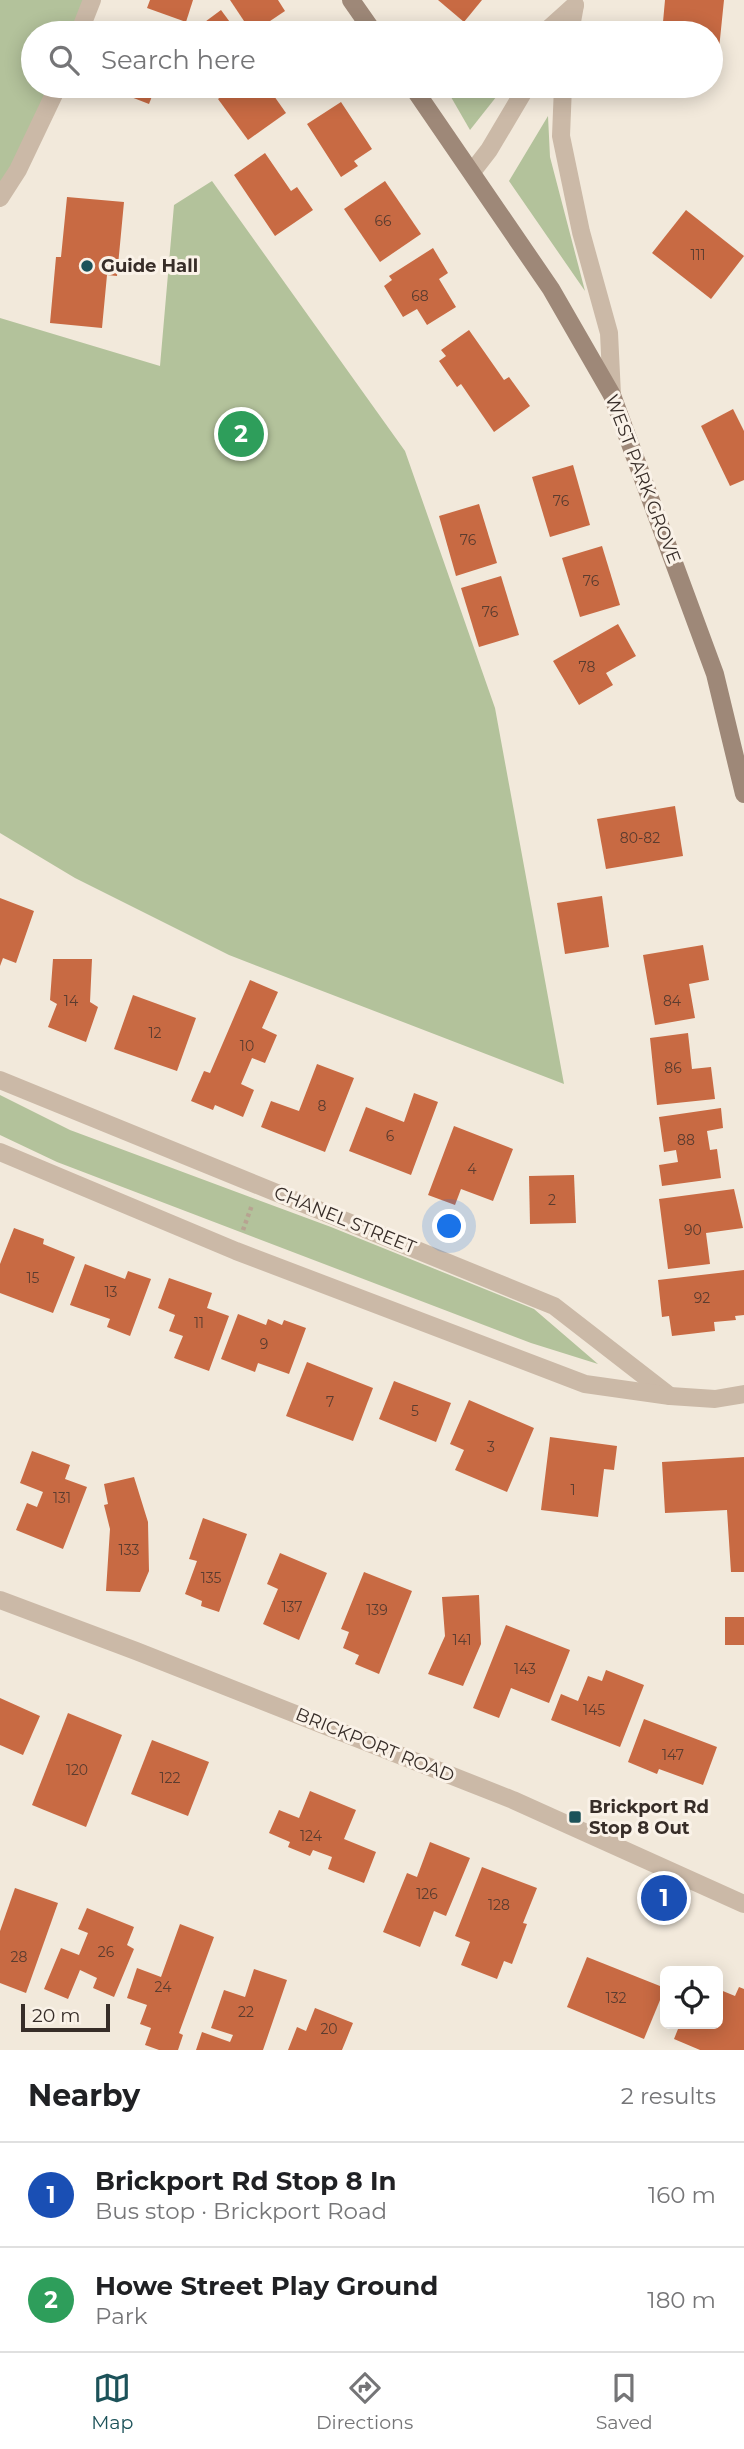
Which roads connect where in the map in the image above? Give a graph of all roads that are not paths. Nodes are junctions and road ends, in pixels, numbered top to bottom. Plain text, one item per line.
1 (92, 0) edge
2 (351, 0) edge
3 (576, 3) edge
4 (84, 21) edge
5 (366, 21) edge
6 (557, 21) edge
7 (565, 21) edge
8 (572, 21) edge
9 (52, 98) edge
10 (420, 98) edge
11 (520, 98) edge
12 (563, 98) edge
13 (472, 172) junction
14 (0, 198) edge
15 (612, 396) junction
16 (744, 794) edge
17 (0, 1080) edge
18 (0, 1152) edge
19 (744, 1394) edge
20 (670, 1396) junction
21 (0, 1600) edge
22 (744, 1904) edge

1 - 4 street
2 - 5 main road
3 - 6 street
3 - 7 street
3 - 8 street
9 - 14 street
10 - 13 main road, WEST PARK GROVE
11 - 13 street
12 - 15 street
13 - 15 main road, WEST PARK GROVE
15 - 16 main road, WEST PARK GROVE
17 - 20 street, CHANEL STREET
18 - 20 street
19 - 20 street
21 - 22 street, BRICKPORT ROAD

